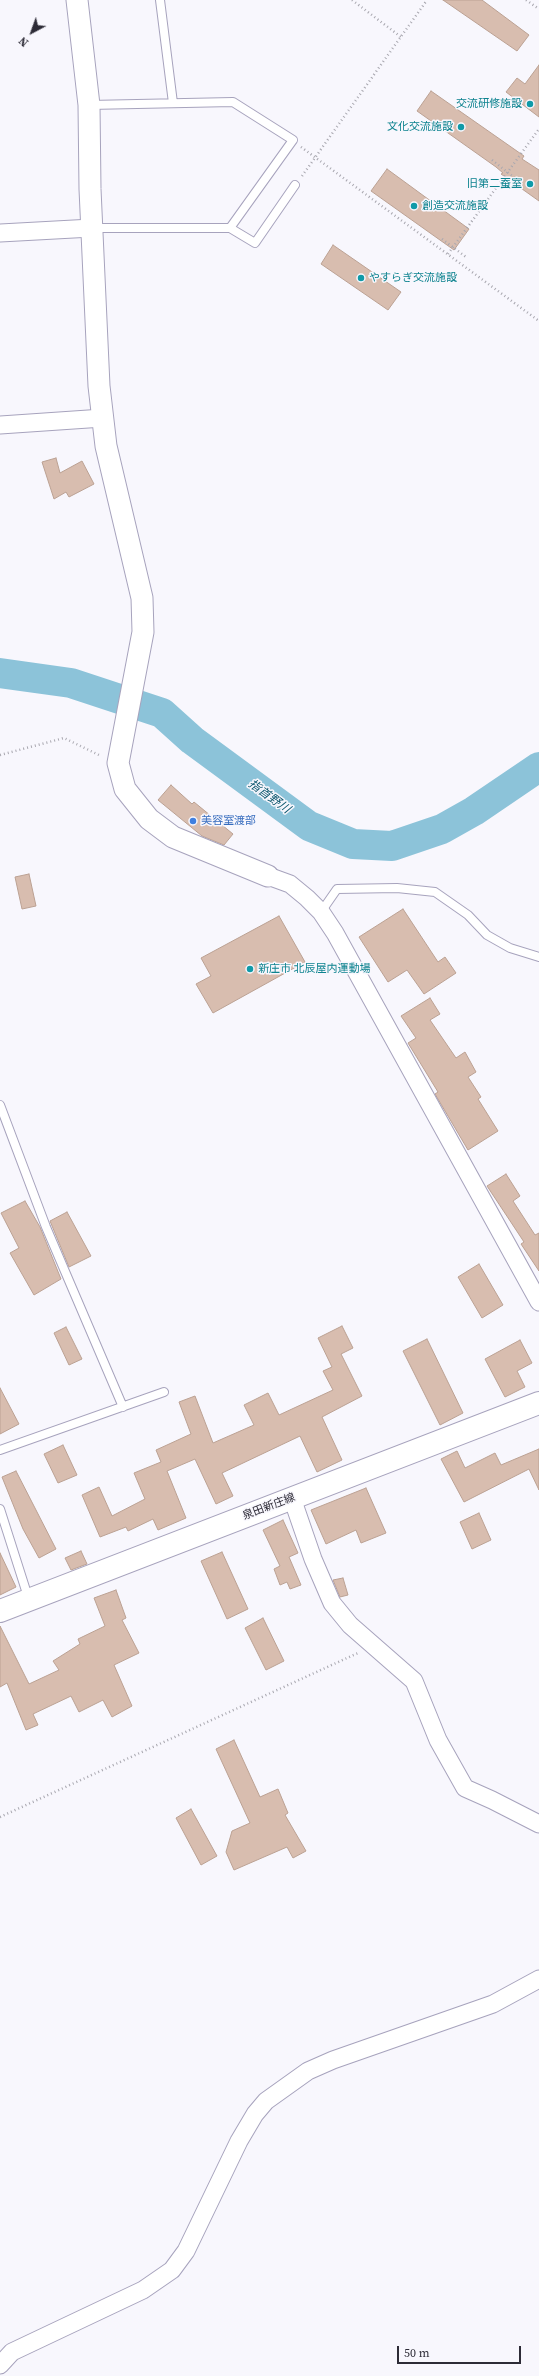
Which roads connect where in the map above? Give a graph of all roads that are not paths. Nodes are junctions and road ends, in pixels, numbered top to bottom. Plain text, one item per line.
1 (77, 0) edge
2 (160, 0) edge
3 (173, 103) junction
4 (89, 105) junction
5 (296, 185) road end
6 (92, 228) junction
7 (230, 228) junction
8 (0, 233) edge
9 (103, 418) junction
10 (0, 425) edge
11 (268, 876) joint
12 (321, 912) junction
13 (539, 957) edge
14 (0, 1105) edge
15 (539, 1302) edge
16 (164, 1392) dead end
17 (539, 1403) edge
18 (123, 1407) junction
19 (0, 1450) edge
20 (292, 1498) junction
21 (0, 1509) edge
22 (29, 1600) junction
23 (0, 1611) edge
24 (539, 1824) edge
25 (539, 1979) edge
26 (0, 2366) edge

1 - 4 street
2 - 3 lane
3 - 4 lane
3 - 7 lane
4 - 6 street
5 - 7 lane
6 - 7 lane
6 - 8 street
6 - 9 street
9 - 10 street
9 - 11 street
11 - 12 street
12 - 13 lane
12 - 15 street
14 - 18 lane
16 - 18 lane
17 - 20 main road, 泉田新庄線
18 - 19 lane
20 - 22 main road, 泉田新庄線
20 - 24 street
21 - 22 lane
22 - 23 main road, 泉田新庄線
25 - 26 street

